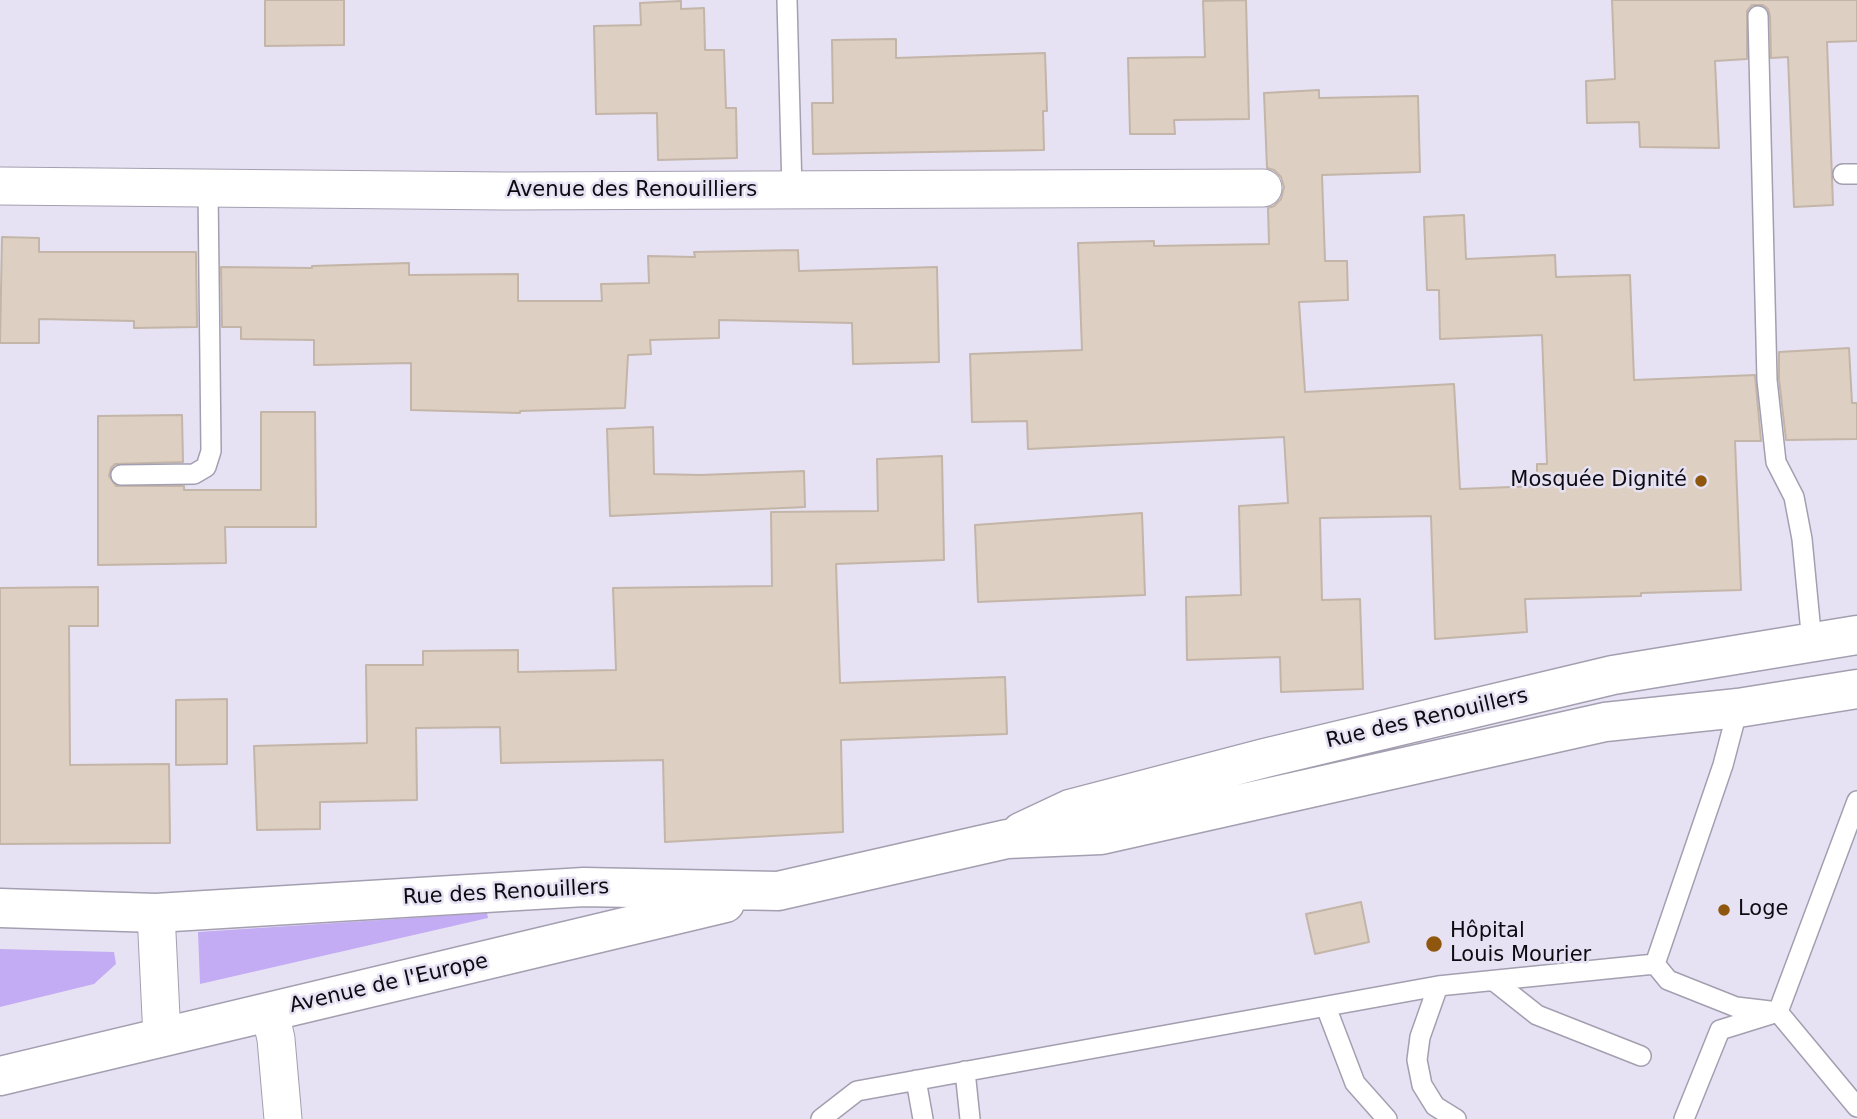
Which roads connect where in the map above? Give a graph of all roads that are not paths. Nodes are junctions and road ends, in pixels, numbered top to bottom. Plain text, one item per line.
1 (787, 0) edge
2 (1758, 16) dead end
3 (0, 186) edge
4 (208, 188) junction
5 (1263, 188) dead end
6 (792, 190) junction
7 (121, 475) dead end
8 (1857, 635) edge
9 (1812, 643) junction
10 (1773, 649) junction
11 (1857, 689) edge
12 (1738, 708) junction
13 (1857, 801) edge
14 (1007, 839) junction
15 (778, 891) junction
16 (0, 908) edge
17 (156, 913) junction
18 (1655, 964) junction
19 (1494, 981) junction
20 (1438, 986) junction
21 (1326, 1007) junction
22 (270, 1012) junction
23 (1778, 1012) junction
24 (162, 1037) junction
25 (1641, 1056) dead end
26 (965, 1072) junction
27 (0, 1076) edge
28 (916, 1080) junction
29 (1856, 1102) edge
30 (284, 1119) edge
31 (821, 1119) edge
32 (923, 1119) edge
33 (970, 1119) edge
34 (1387, 1119) edge
35 (1456, 1119) edge
36 (1684, 1119) edge

1 - 6 lane
2 - 9 lane
3 - 4 street, Avenue des Renouilliers
4 - 6 street, Avenue des Renouilliers
4 - 7 lane
5 - 6 street, Avenue des Renouilliers
8 - 9 street, Rue des Renouillers
9 - 10 street, Rue des Renouillers
10 - 12 street
10 - 14 street, Rue des Renouillers
11 - 12 street, Rue des Renouillers
12 - 14 street, Rue des Renouillers
12 - 18 lane
13 - 23 lane
14 - 15 street, Rue des Renouillers
15 - 17 street, Rue des Renouillers
15 - 22 street, Avenue de l'Europe
16 - 17 street, Rue des Renouillers
17 - 24 street
18 - 19 lane
18 - 23 lane
19 - 20 lane
19 - 25 lane
20 - 21 lane
20 - 35 lane
21 - 26 lane
21 - 34 lane
22 - 24 street, Avenue de l'Europe
22 - 30 street
23 - 29 lane
23 - 36 lane
24 - 27 street, Avenue de l'Europe
26 - 28 lane
26 - 33 lane
28 - 31 lane
28 - 32 lane

